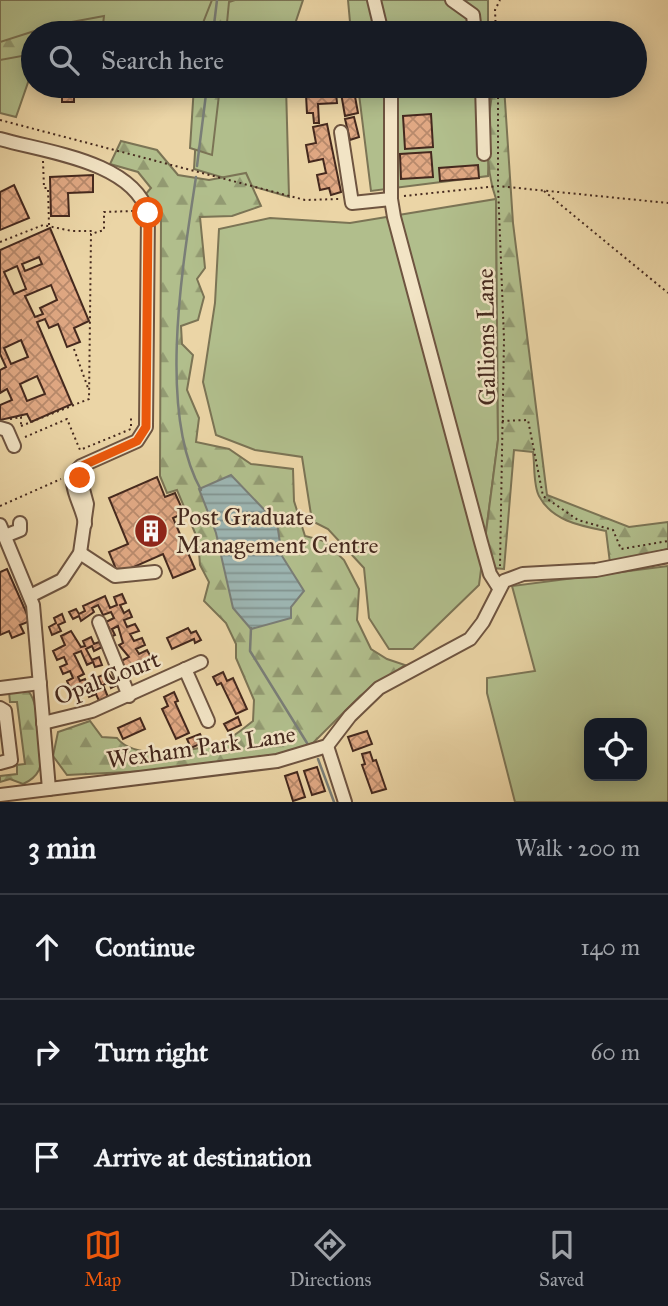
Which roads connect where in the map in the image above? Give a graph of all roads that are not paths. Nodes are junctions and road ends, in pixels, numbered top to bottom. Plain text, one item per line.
1 (374, 0) edge
2 (452, 0) edge
3 (379, 21) edge
4 (474, 21) edge
5 (391, 98) edge
6 (482, 98) edge
7 (341, 132) dead end
8 (0, 139) edge
9 (484, 154) dead end
10 (391, 198) junction
11 (0, 428) edge
12 (16, 442) road end
13 (20, 523) dead end
14 (2, 531) edge
15 (80, 553) junction
16 (668, 556) edge
17 (155, 572) dead end
18 (499, 588) junction
19 (30, 596) junction
20 (99, 622) dead end
21 (201, 662) dead end
22 (185, 669) junction
23 (40, 683) junction
24 (0, 688) edge
25 (129, 696) junction
26 (0, 708) edge
27 (208, 722) dead end
28 (43, 723) junction
29 (327, 746) junction
30 (0, 764) edge
31 (49, 789) junction
32 (0, 795) edge
33 (345, 802) edge

1 - 3 street
2 - 4 street
5 - 10 street
6 - 9 street
7 - 10 street
8 - 15 street
10 - 18 street
11 - 12 street
13 - 14 street
14 - 19 street
15 - 17 street
15 - 19 street
16 - 18 street
18 - 29 street, Wexham Park Lane
19 - 23 street
20 - 25 street
21 - 22 street, Opal Court
22 - 25 street, Opal Court
22 - 27 street, Opal Court
23 - 24 street
23 - 28 street
25 - 28 street, Opal Court
26 - 30 street
28 - 31 street
29 - 31 street, Wexham Park Lane
29 - 33 street
31 - 32 street, Wexham Park Lane

